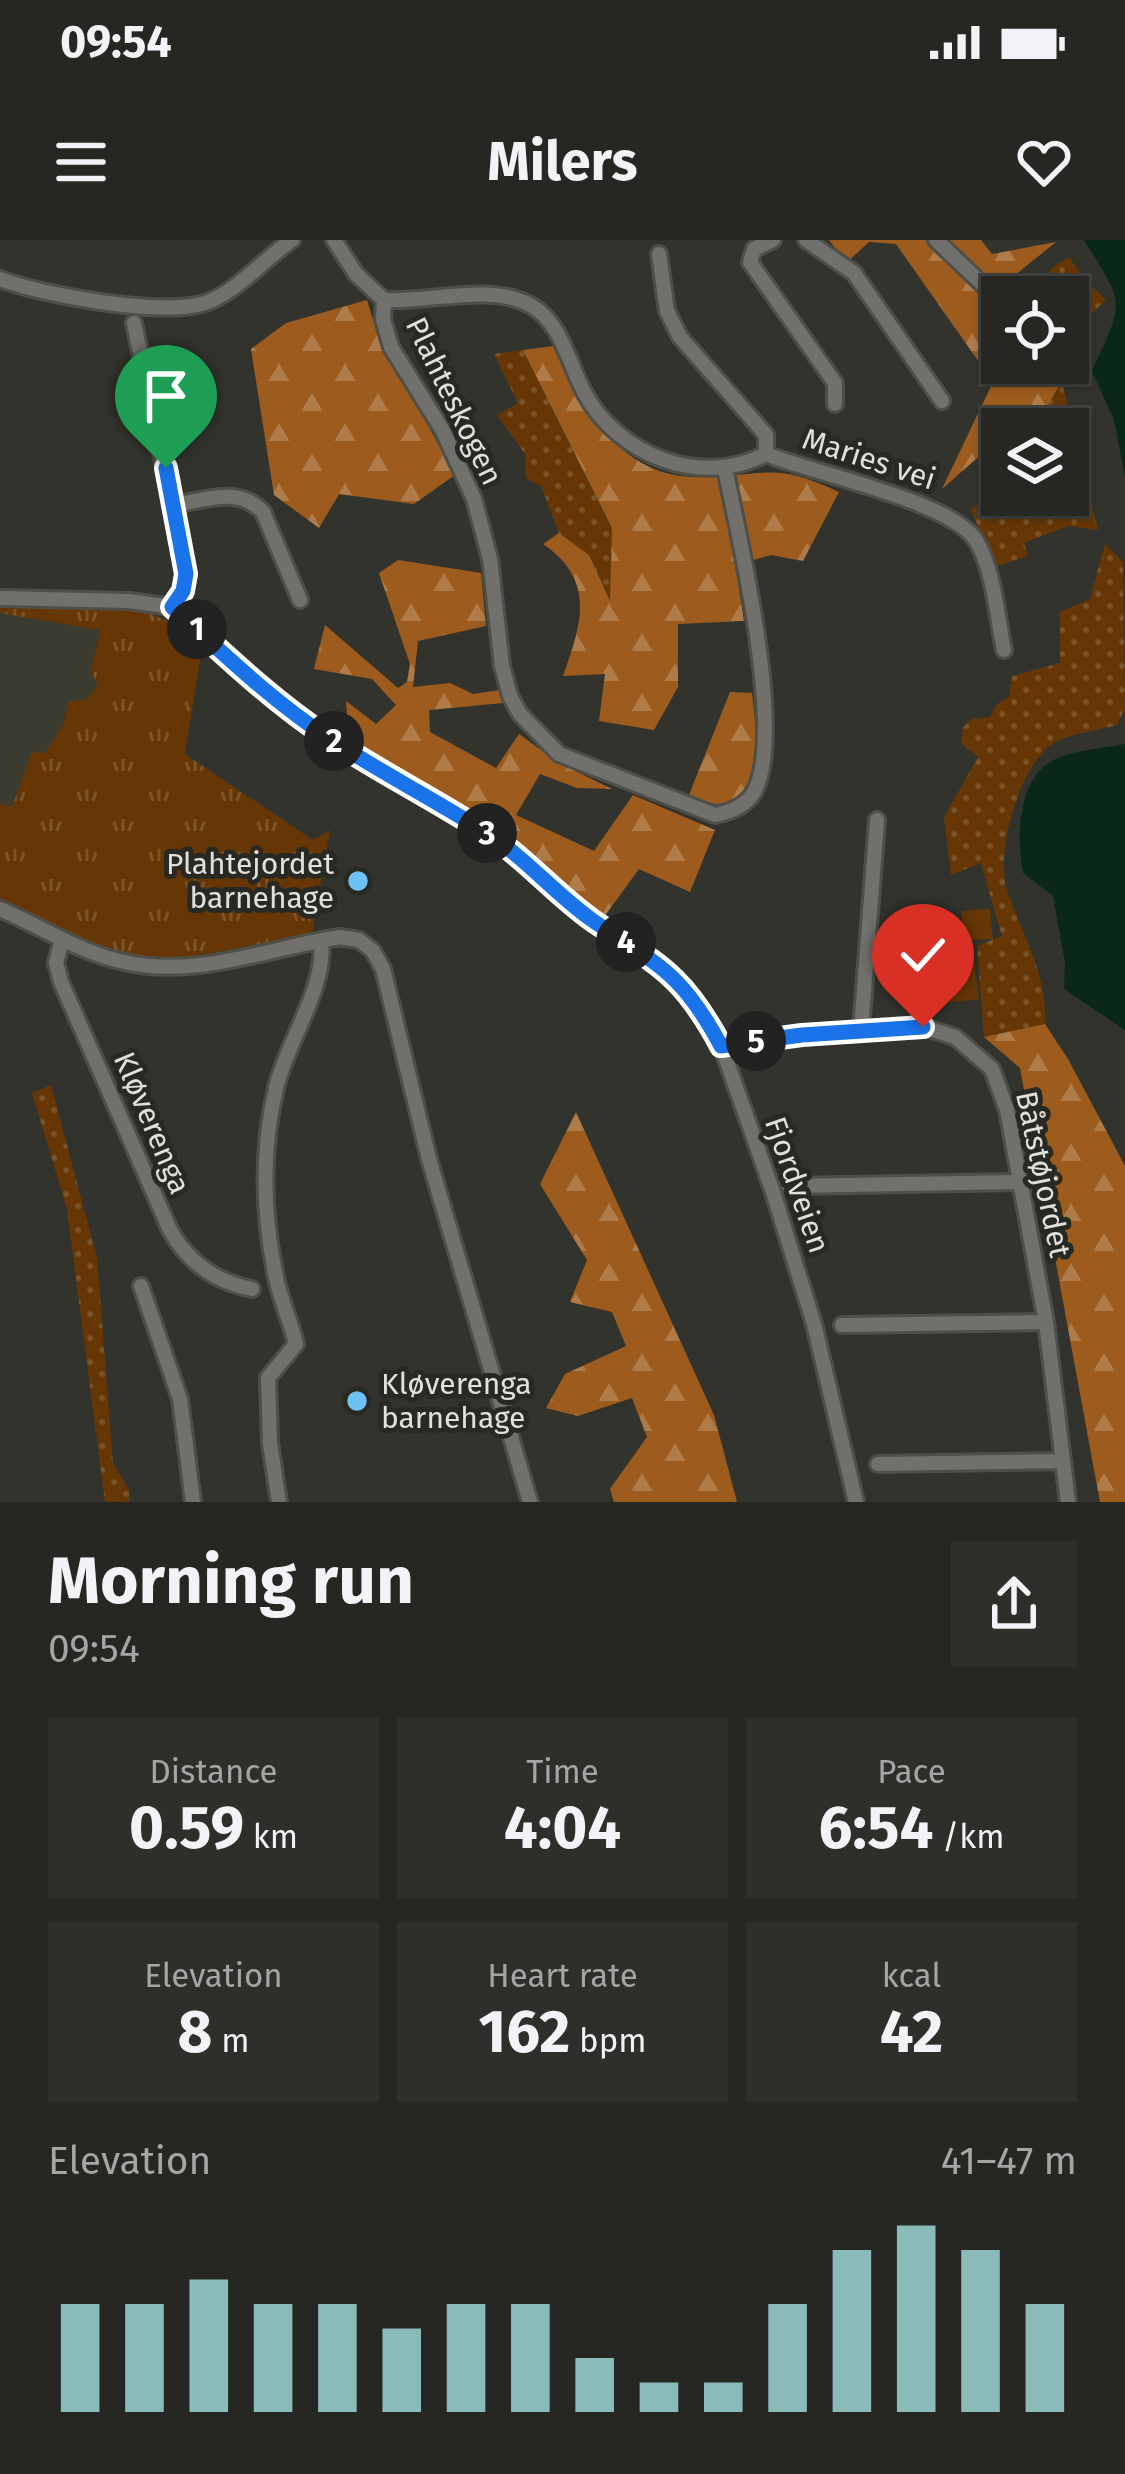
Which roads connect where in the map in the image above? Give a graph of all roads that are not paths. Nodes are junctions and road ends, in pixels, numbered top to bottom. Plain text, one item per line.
1 (292, 240) edge
2 (334, 240) edge
3 (773, 240) edge
4 (806, 240) edge
5 (936, 240) edge
6 (659, 254) dead end
7 (0, 279) edge
8 (981, 283) edge
9 (384, 300) junction
10 (134, 322) dead end
11 (942, 401) dead end
12 (835, 404) dead end
13 (766, 454) junction
14 (725, 470) junction
15 (174, 505) junction
16 (0, 598) edge
17 (300, 600) dead end
18 (172, 607) junction
19 (1004, 650) dead end
20 (877, 820) dead end
21 (0, 909) edge
22 (62, 939) junction
23 (321, 940) junction
24 (861, 1030) junction
25 (721, 1046) junction
26 (1019, 1182) junction
27 (789, 1186) dead end
28 (141, 1286) dead end
29 (252, 1289) dead end
30 (1046, 1322) junction
31 (842, 1325) dead end
32 (1062, 1461) junction
33 (878, 1464) dead end
34 (193, 1502) edge
35 (279, 1502) edge
36 (530, 1502) edge
37 (856, 1502) edge
38 (1068, 1502) edge

1 - 7 street
2 - 9 street
3 - 12 street
4 - 11 street
5 - 8 street
6 - 13 street, Maries vei
9 - 14 street
9 - 14 street, Plahteskogen
10 - 15 street
13 - 14 street, Maries vei
13 - 19 street, Maries vei
15 - 17 street
15 - 18 street
16 - 18 street
18 - 25 street, Fjordveien
20 - 24 street
21 - 22 street
22 - 23 street
22 - 29 street, Kløverenga
23 - 35 street
23 - 36 street
24 - 25 street, Båtstøjordet
24 - 26 street, Båtstøjordet
25 - 37 street, Fjordveien
26 - 27 street
26 - 30 street, Båtstøjordet
28 - 34 street
30 - 31 street
30 - 32 street, Båtstøjordet
32 - 33 street
32 - 38 street, Båtstøjordet

